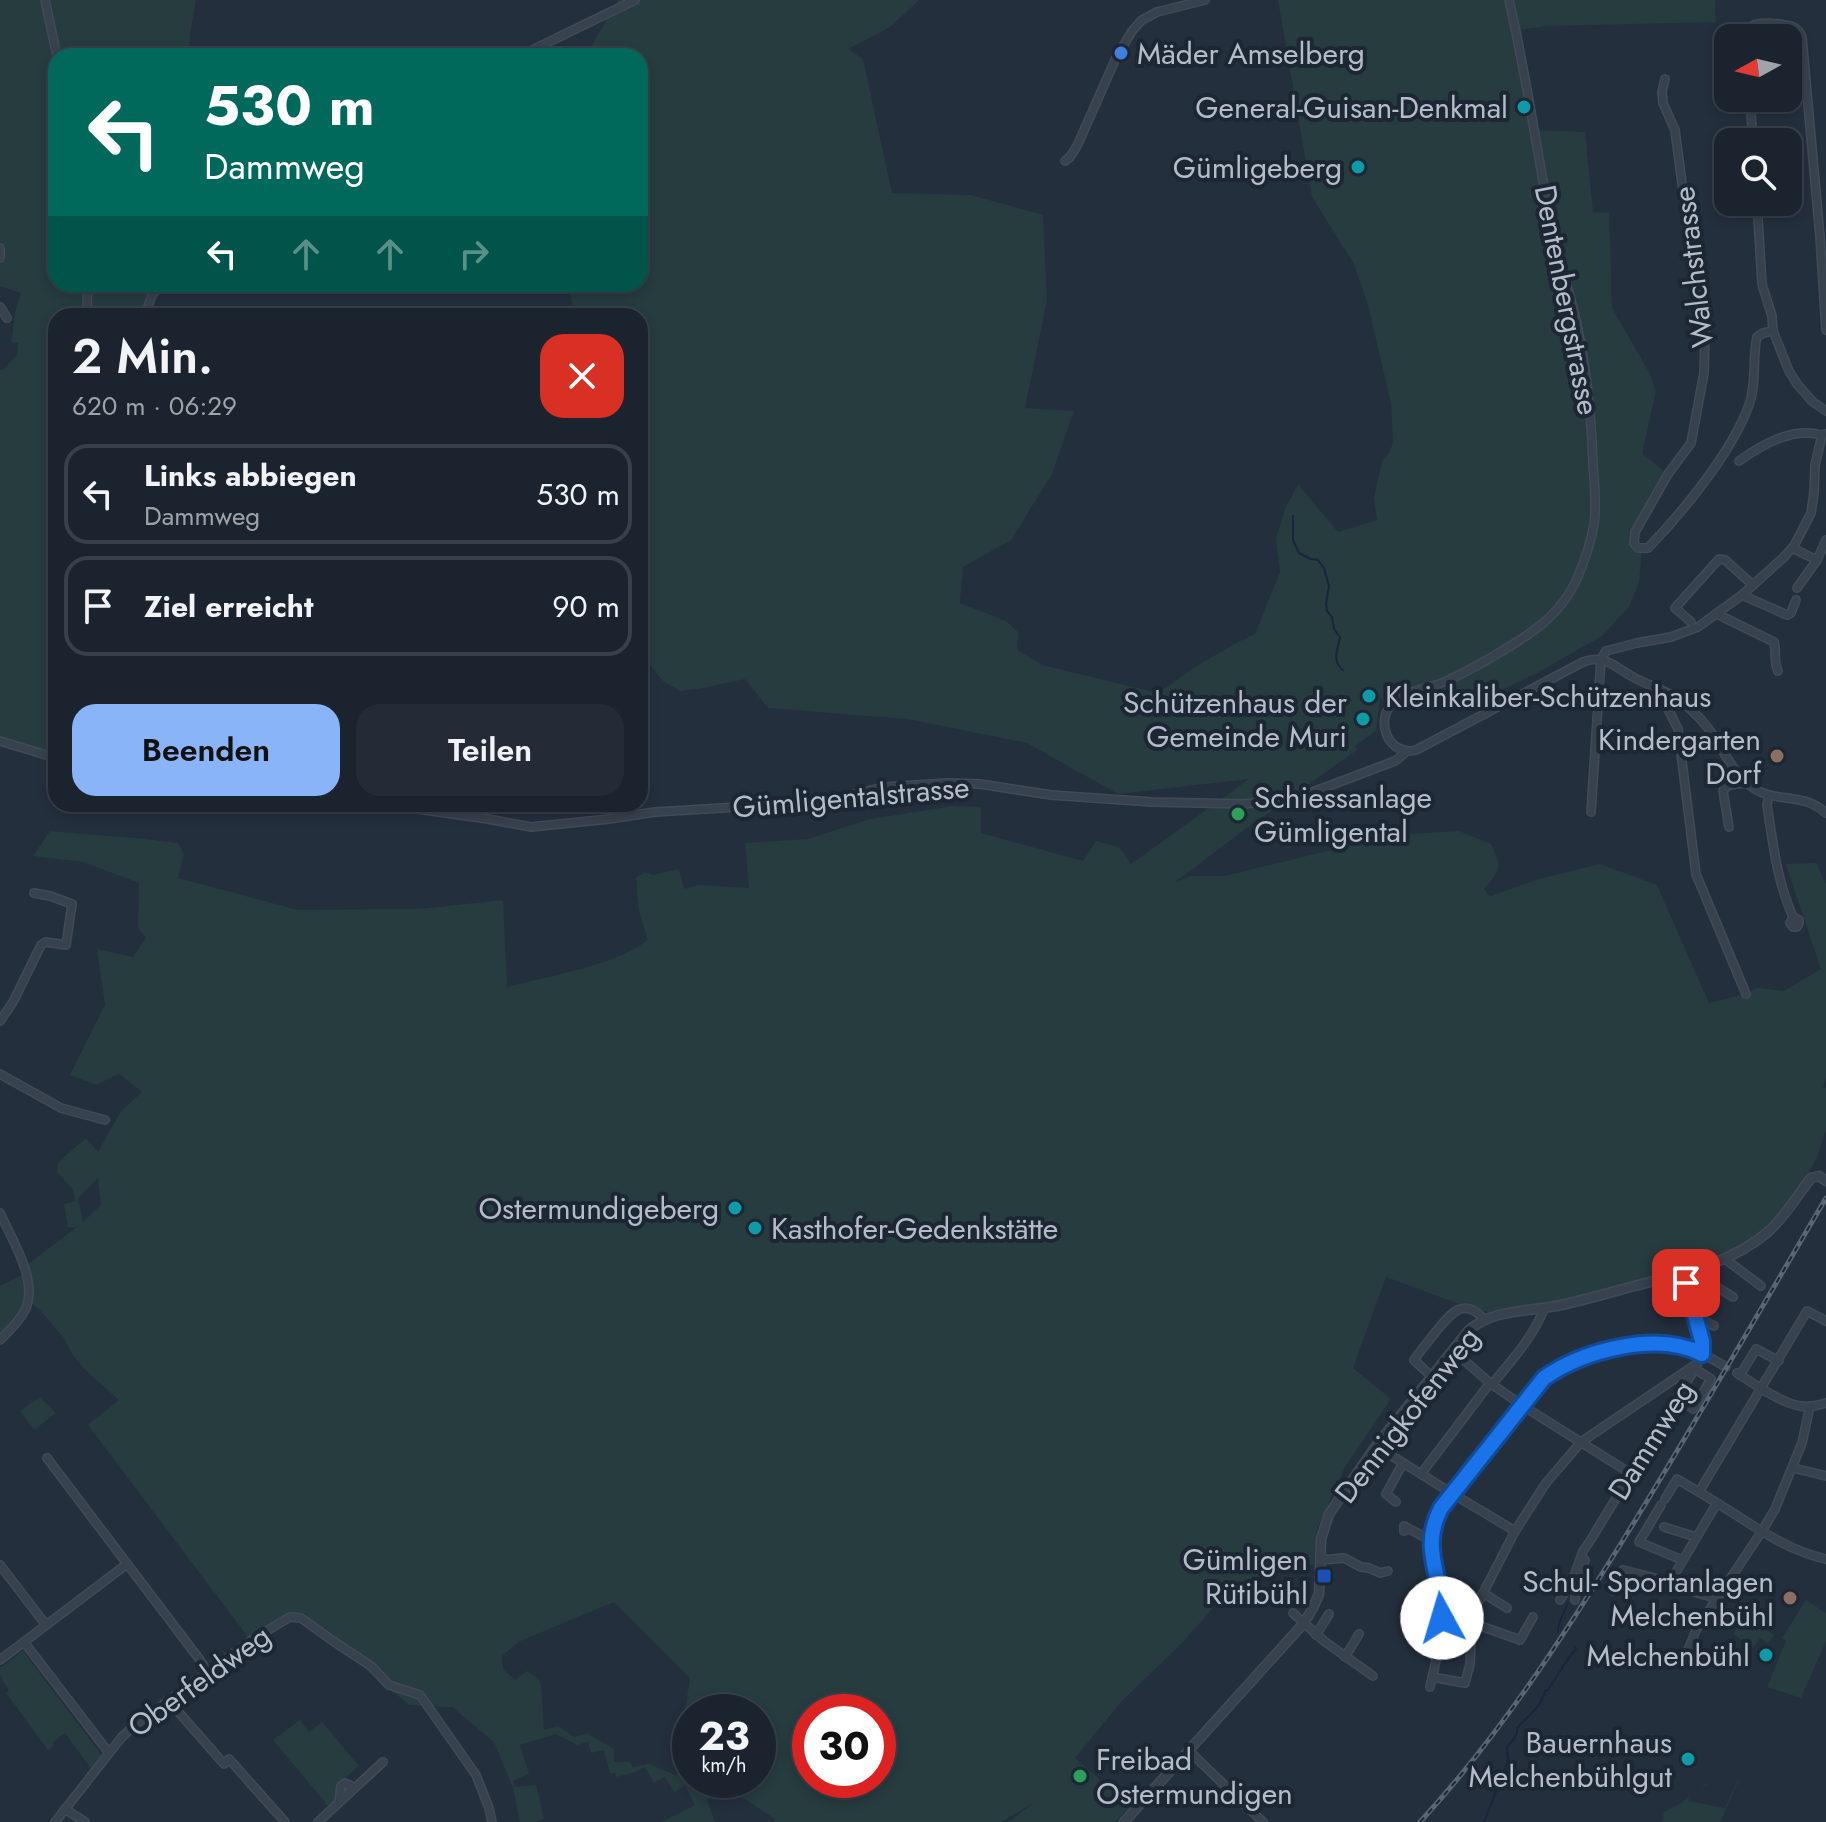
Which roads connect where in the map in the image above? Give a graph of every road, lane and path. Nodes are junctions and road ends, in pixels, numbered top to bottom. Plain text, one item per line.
1 (45, 0) edge
2 (635, 0) edge
3 (1205, 0) edge
4 (1509, 0) edge
5 (1802, 37) edge
6 (55, 48) edge
7 (536, 48) edge
8 (1665, 79) dead end
9 (1065, 161) dead end
10 (1758, 216) edge
11 (0, 248) edge
12 (0, 258) edge
13 (0, 307) edge
14 (7, 318) dead end
15 (1826, 330) edge
16 (1773, 331) junction
17 (1826, 411) edge
18 (1824, 434) edge
19 (1739, 461) dead end
20 (1826, 540) edge
21 (1792, 548) junction
22 (1817, 560) junction
23 (1753, 585) junction
24 (1797, 588) dead end
25 (1742, 595) junction
26 (1796, 600) dead end
27 (1717, 614) junction
28 (1691, 622) dead end
29 (1601, 659) junction
30 (1778, 671) dead end
31 (1669, 694) junction
32 (0, 741) edge
33 (1406, 752) junction
34 (48, 756) edge
35 (1747, 783) junction
36 (1769, 795) junction
37 (439, 812) edge
38 (1591, 812) dead end
39 (1826, 813) edge
40 (1729, 827) dead end
41 (34, 893) dead end
42 (1793, 917) dead end
43 (1746, 994) dead end
44 (0, 1021) edge
45 (0, 1074) edge
46 (105, 1120) dead end
47 (1826, 1180) edge
48 (0, 1213) edge
49 (1725, 1259) junction
50 (1687, 1272) junction
51 (1746, 1275) junction
52 (1739, 1285) dead end
53 (1761, 1286) dead end
54 (1733, 1297) dead end
55 (1544, 1309) junction
56 (1695, 1316) junction
57 (1484, 1319) junction
58 (1826, 1321) edge
59 (1714, 1326) dead end
60 (0, 1340) edge
61 (1702, 1354) junction
62 (1458, 1355) dead end
63 (1779, 1361) junction
64 (1696, 1366) junction
65 (1726, 1367) dead end
66 (1431, 1376) junction
67 (1492, 1383) junction
68 (1761, 1388) junction
69 (1677, 1398) junction
70 (1826, 1403) edge
71 (1523, 1406) junction
72 (1810, 1406) junction
73 (1581, 1442) junction
74 (1376, 1446) junction
75 (47, 1458) dead end
76 (1403, 1463) junction
77 (1793, 1468) junction
78 (1630, 1473) junction
79 (1421, 1474) junction
80 (1826, 1476) edge
81 (1699, 1492) junction
82 (1453, 1494) junction
83 (1396, 1502) dead end
84 (1717, 1503) junction
85 (1664, 1527) dead end
86 (1404, 1531) dead end
87 (1515, 1531) junction
88 (1762, 1531) junction
89 (1696, 1537) junction
90 (1430, 1540) junction
91 (1590, 1541) junction
92 (1826, 1559) edge
93 (1320, 1560) junction
94 (1682, 1560) junction
95 (127, 1564) junction
96 (0, 1565) edge
97 (1388, 1571) dead end
98 (1670, 1582) junction
99 (1613, 1591) dead end
100 (1483, 1593) junction
101 (1718, 1599) junction
102 (1560, 1600) dead end
103 (1575, 1600) dead end
104 (1507, 1608) dead end
105 (1293, 1613) dead end
106 (1329, 1614) dead end
107 (1533, 1617) dead end
108 (1304, 1623) junction
109 (1472, 1623) junction
110 (46, 1625) junction
111 (1359, 1634) dead end
112 (1316, 1635) junction
113 (24, 1642) junction
114 (1345, 1657) junction
115 (0, 1660) edge
116 (1686, 1663) dead end
117 (203, 1664) dead end
118 (1373, 1676) dead end
119 (1432, 1677) junction
120 (1430, 1687) dead end
121 (168, 1700) junction
122 (1188, 1750) junction
123 (109, 1753) junction
124 (383, 1762) dead end
125 (65, 1809) junction
126 (55, 1822) edge
127 (85, 1822) edge
128 (285, 1822) edge
129 (318, 1822) edge
130 (492, 1822) edge
131 (1124, 1822) edge
132 (1263, 1822) edge

1 - 6 street
2 - 7 street
3 - 9 street
4 - 33 street, Dentenbergstrasse
5 - 15 street
8 - 16 street, Walchstrasse
10 - 16 street
11 - 12 street
13 - 14 street
16 - 17 street
18 - 19 street
18 - 21 street
20 - 22 street
21 - 22 street
21 - 23 street
22 - 24 street
23 - 25 street
23 - 28 street
25 - 26 street
25 - 27 street
27 - 29 street
27 - 30 street
29 - 31 street
29 - 33 street
29 - 38 street
31 - 35 street
31 - 43 street
32 - 34 street
33 - 37 street, Gümligentalstrasse
35 - 36 street
35 - 40 street
36 - 39 street
36 - 42 street
41 - 44 street
45 - 46 street
47 - 49 street, Dennigkofenweg
48 - 60 street
49 - 50 street, Dennigkofenweg
49 - 51 street
50 - 54 street
50 - 55 street, Dennigkofenweg
50 - 56 street, Dammweg
51 - 52 street
51 - 53 street
55 - 57 street, Dennigkofenweg
55 - 67 street
56 - 59 street
56 - 61 street, Dammweg
57 - 66 street, Dennigkofenweg
57 - 66 street
58 - 63 street
61 - 64 street, Dammweg
61 - 65 street
61 - 71 street
62 - 67 street
63 - 68 street
63 - 68 street
64 - 69 street, Dammweg
64 - 69 street
64 - 73 street
66 - 74 street, Dennigkofenweg
67 - 71 street
67 - 79 street
68 - 72 street
68 - 81 street
69 - 78 street, Dammweg
70 - 72 street
71 - 73 street
71 - 82 street
72 - 77 street
73 - 78 street
73 - 87 street
74 - 76 street
74 - 93 street, Dennigkofenweg
75 - 95 street
76 - 79 street
76 - 83 street
77 - 80 street
77 - 88 street
78 - 91 street, Dammweg
79 - 82 street
81 - 84 street
81 - 94 street
82 - 87 street
82 - 90 street
84 - 88 street
84 - 89 street
85 - 89 street
86 - 90 street
87 - 100 street
88 - 92 street
88 - 101 street
89 - 94 street
90 - 119 street
91 - 102 street, Dammweg
91 - 103 street
93 - 97 street
93 - 108 street, Dennigkofenweg
94 - 98 street
95 - 110 street
95 - 117 street
96 - 110 street
98 - 99 street
98 - 101 street
100 - 104 street
100 - 109 street
101 - 116 street
105 - 108 street
106 - 112 street
107 - 109 street
108 - 112 street
108 - 122 street, Dennigkofenweg
109 - 119 street
110 - 113 street
111 - 114 street
112 - 114 street
113 - 115 street
113 - 123 street
114 - 118 street
119 - 120 street
121 - 123 street, Oberfeldweg
121 - 128 street
121 - 130 street, Oberfeldweg
122 - 131 street, Dennigkofenweg
122 - 132 street
123 - 125 street, Oberfeldweg
124 - 129 street
125 - 126 street, Oberfeldweg
125 - 127 street

